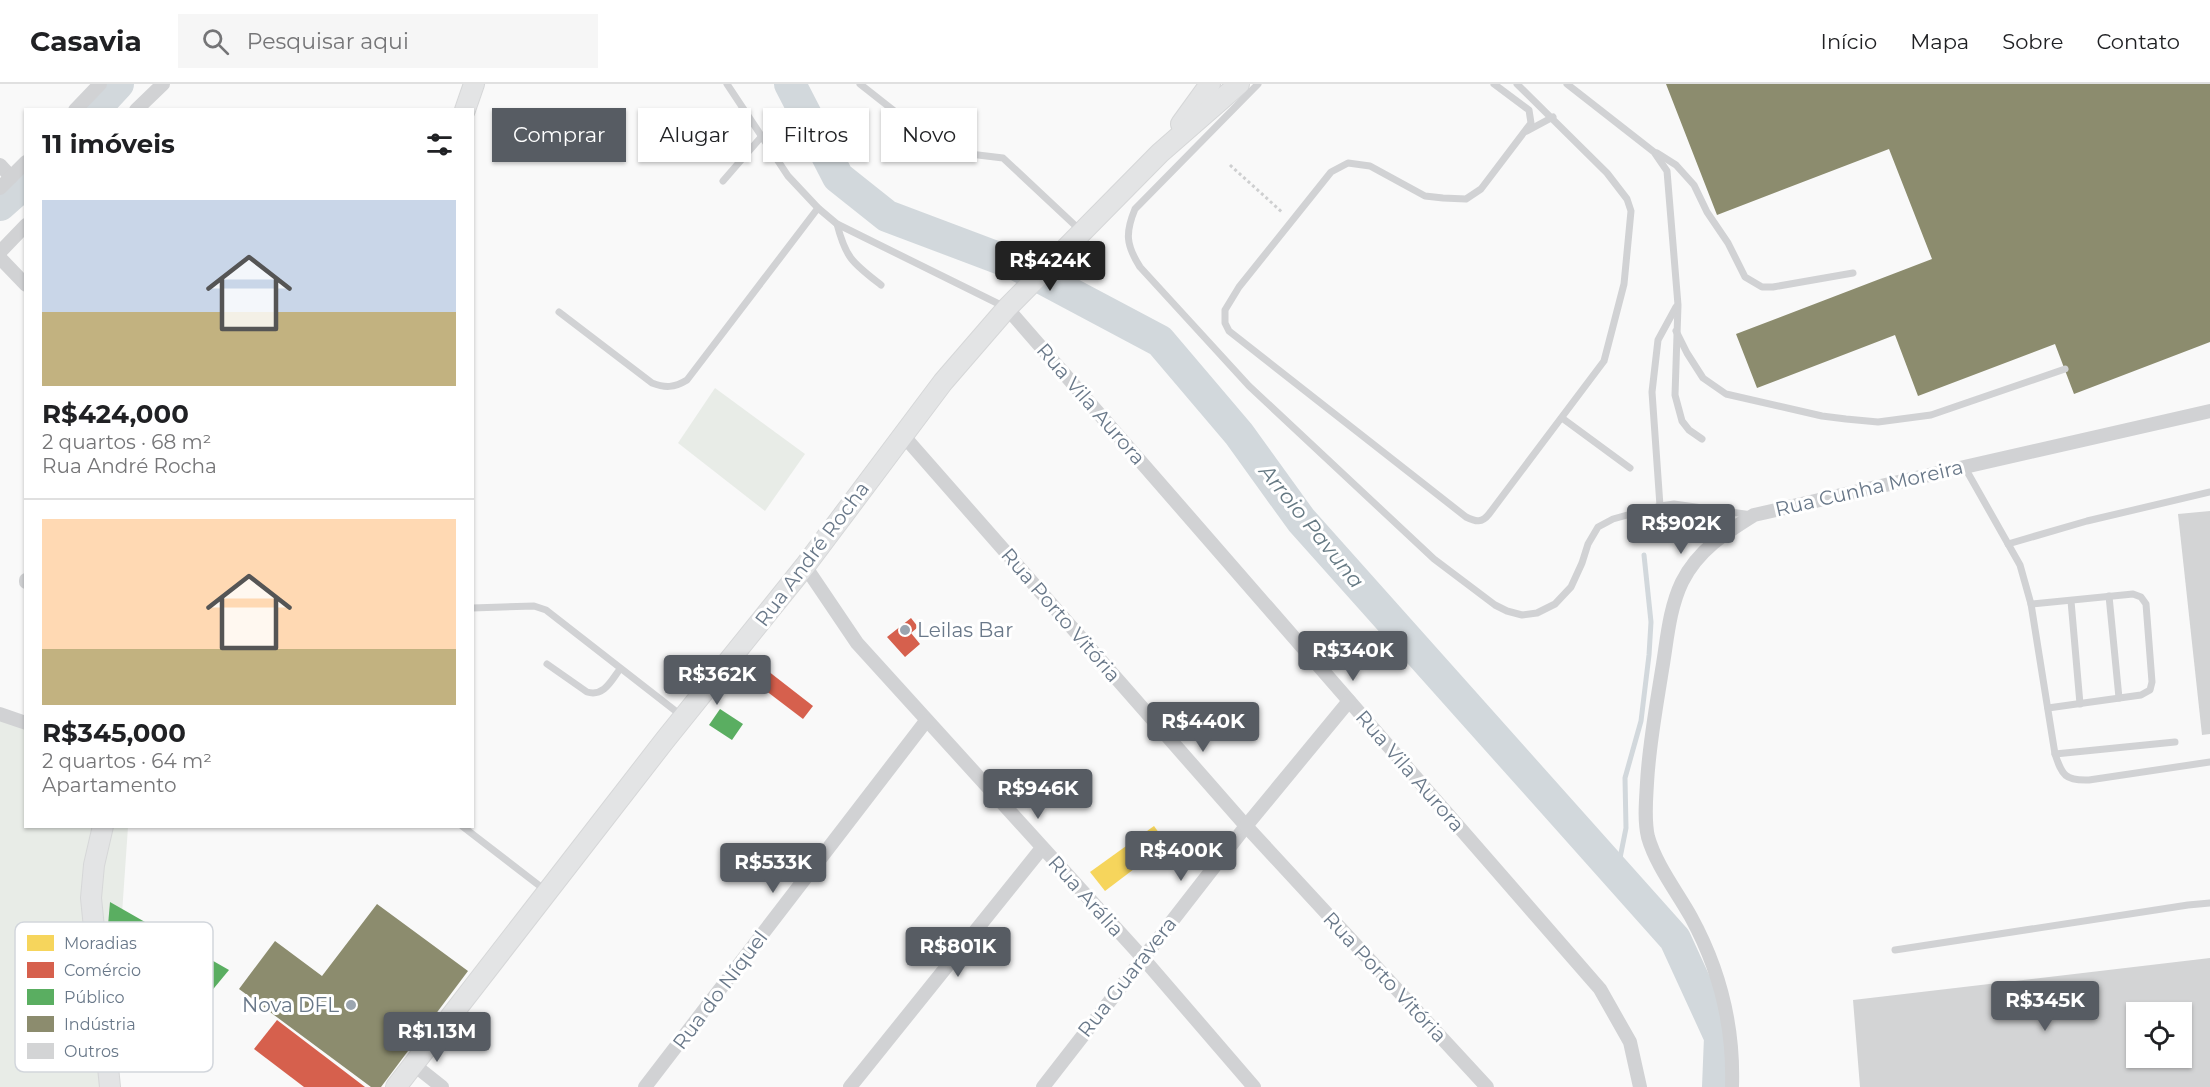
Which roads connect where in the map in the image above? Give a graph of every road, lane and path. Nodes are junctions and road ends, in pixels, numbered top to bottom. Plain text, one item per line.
1 (100, 84) edge
2 (163, 84) edge
3 (474, 84) edge
4 (728, 84) edge
5 (860, 84) edge
6 (1210, 84) edge
7 (1239, 84) edge
8 (1258, 84) edge
9 (1494, 84) edge
10 (1517, 84) edge
11 (1567, 84) edge
12 (85, 89) edge
13 (76, 108) edge
14 (138, 108) edge
15 (466, 108) edge
16 (1553, 117) junction
17 (1527, 131) junction
18 (762, 136) junction
19 (1654, 152) junction
20 (1160, 153) junction
21 (24, 164) edge
22 (0, 165) edge
23 (1230, 165) dead end
24 (11, 177) junction
25 (723, 181) dead end
26 (0, 188) edge
27 (818, 208) junction
28 (1291, 220) junction
29 (837, 224) junction
30 (24, 227) edge
31 (1083, 233) junction
32 (0, 252) edge
33 (0, 258) edge
34 (1853, 273) dead end
35 (24, 283) edge
36 (881, 285) dead end
37 (1010, 305) junction
38 (1678, 305) junction
39 (560, 312) dead end
40 (1676, 332) junction
41 (2065, 369) dead end
42 (2210, 411) edge
43 (1562, 418) junction
44 (902, 434) junction
45 (1702, 439) dead end
46 (1964, 466) junction
47 (1630, 468) dead end
48 (2210, 492) edge
49 (1660, 506) junction
50 (1754, 515) junction
51 (2008, 544) junction
52 (805, 566) junction
53 (2109, 596) junction
54 (2071, 601) junction
55 (2031, 604) junction
56 (474, 608) edge
57 (547, 664) dead end
58 (620, 669) junction
59 (2119, 698) junction
60 (1349, 701) junction
61 (2080, 704) junction
62 (2048, 708) junction
63 (0, 714) edge
64 (683, 717) junction
65 (926, 721) junction
66 (24, 722) edge
67 (2175, 742) dead end
68 (2055, 754) junction
69 (2210, 762) edge
70 (1246, 826) junction
71 (103, 828) edge
72 (465, 828) edge
73 (1042, 848) junction
74 (547, 891) junction
75 (2210, 903) edge
76 (93, 922) edge
77 (1895, 950) dead end
78 (1142, 957) junction
79 (413, 1064) junction
80 (108, 1072) edge
81 (110, 1087) edge
82 (396, 1087) edge
83 (442, 1087) edge
84 (645, 1087) edge
85 (850, 1087) edge
86 (1043, 1087) edge
87 (1253, 1087) edge
88 (1487, 1087) edge
89 (1640, 1087) edge
90 (1732, 1087) edge

1 - 12 street
2 - 14 street
3 - 15 main road
4 - 18 lane
5 - 31 lane
6 - 20 main road, Rua André Rocha
7 - 20 main road, Rua André Rocha
8 - 49 lane
9 - 17 lane
10 - 16 lane
11 - 19 lane
12 - 13 street
16 - 17 lane
16 - 43 lane
17 - 28 lane
18 - 25 lane
18 - 27 lane
19 - 34 lane
19 - 38 lane
20 - 31 main road, Rua André Rocha
21 - 24 street
22 - 24 street
23 - 28 path
24 - 26 street
27 - 29 lane
27 - 39 lane
28 - 43 lane
29 - 36 lane
29 - 37 lane
30 - 32 street
31 - 37 main road, Rua André Rocha
33 - 35 street
37 - 44 main road, Rua André Rocha
37 - 60 street, Rua Vila Aurora
38 - 40 lane
38 - 49 lane
40 - 41 lane
40 - 45 lane
42 - 46 street, Rua Cunha Moreira
43 - 47 lane
44 - 52 main road, Rua André Rocha
44 - 70 street, Rua Porto Vitória
46 - 50 street, Rua Cunha Moreira
46 - 51 lane
48 - 51 lane
49 - 50 lane
50 - 90 street, Rua Cunha Moreira
51 - 55 lane
52 - 64 main road, Rua André Rocha
52 - 65 street, Rua Arália
53 - 54 lane
53 - 59 lane
53 - 59 lane
54 - 55 lane
54 - 61 lane
55 - 62 lane
56 - 58 lane
57 - 58 lane
58 - 64 lane
59 - 61 lane
60 - 70 street, Rua Guaravera
60 - 89 street, Rua Vila Aurora
61 - 62 lane
62 - 68 lane
63 - 66 street
64 - 74 main road, Rua André Rocha
65 - 73 street, Rua Arália
65 - 84 street, Rua do Níquel
67 - 68 lane
68 - 69 lane
70 - 78 street, Rua Guaravera
70 - 88 street, Rua Porto Vitória
71 - 76 main road
72 - 74 lane
73 - 78 street, Rua Arália
73 - 85 street
74 - 79 main road, Rua André Rocha
75 - 77 lane
78 - 86 street, Rua Guaravera
78 - 87 street, Rua Arália
79 - 82 main road, Rua André Rocha
79 - 83 street
80 - 81 main road

